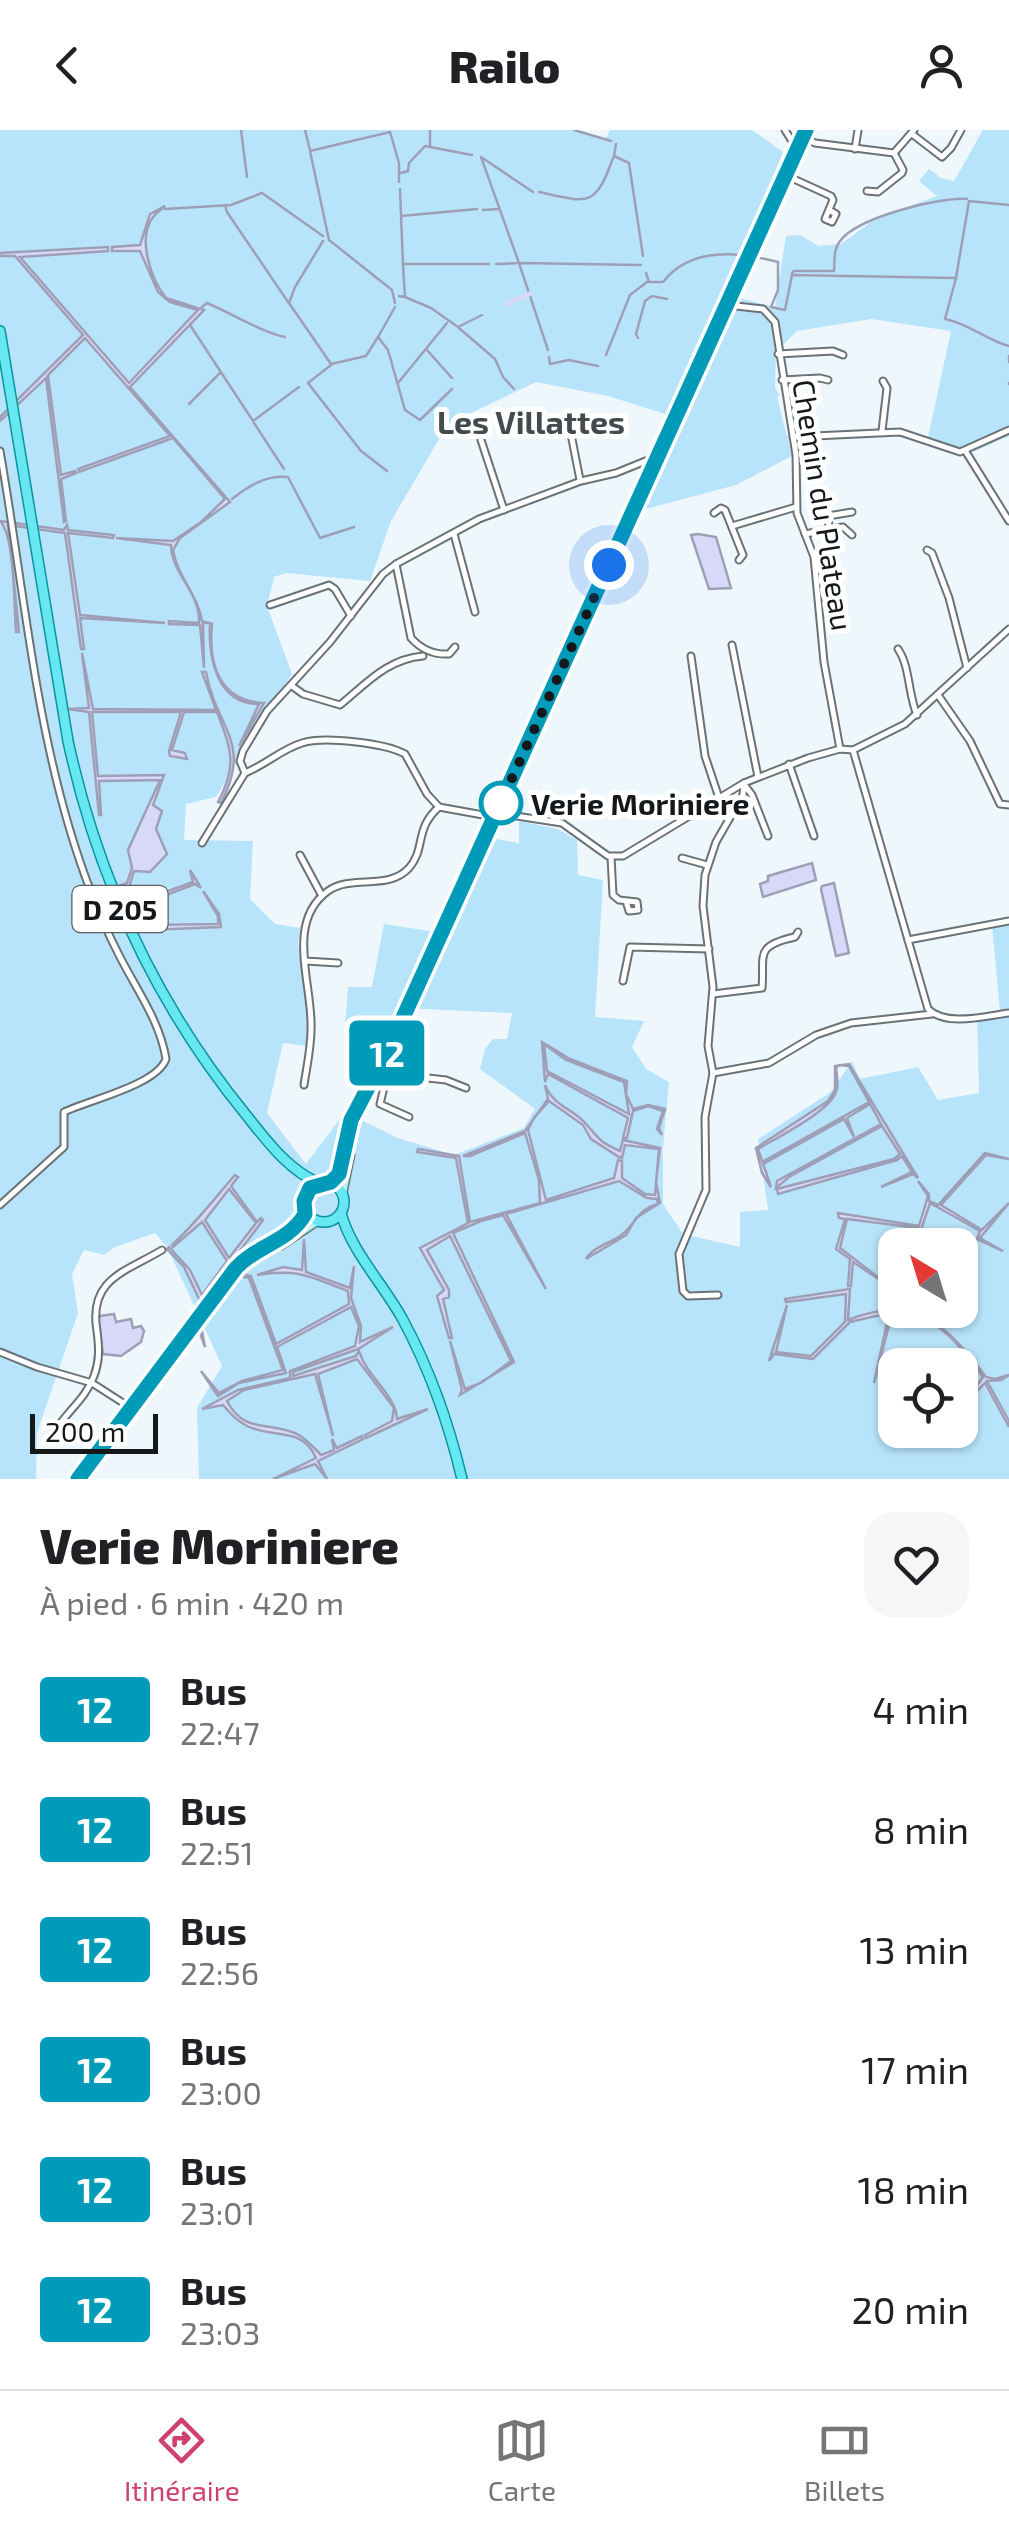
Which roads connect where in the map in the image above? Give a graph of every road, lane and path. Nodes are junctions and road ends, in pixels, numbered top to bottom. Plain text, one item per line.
1 (785, 130) edge
2 (858, 130) edge
3 (960, 130) edge
4 (913, 132) edge
5 (804, 133) edge
6 (797, 149) junction
7 (854, 149) junction
8 (894, 153) junction
9 (786, 176) junction
10 (868, 191) dead end
11 (829, 210) dead end
12 (727, 305) junction
13 (0, 331) edge
14 (778, 354) junction
15 (844, 355) dead end
16 (782, 380) junction
17 (828, 380) dead end
18 (883, 381) dead end
19 (570, 429) dead end
20 (1009, 430) edge
21 (882, 431) junction
22 (793, 437) junction
23 (481, 440) dead end
24 (0, 451) edge
25 (966, 452) junction
26 (656, 462) junction
27 (580, 480) junction
28 (796, 507) junction
29 (504, 510) junction
30 (852, 512) dead end
31 (714, 513) dead end
32 (1009, 521) edge
33 (732, 526) junction
34 (829, 528) junction
35 (454, 534) junction
36 (806, 534) junction
37 (852, 535) dead end
38 (927, 550) dead end
39 (739, 560) dead end
40 (396, 564) junction
41 (270, 605) dead end
42 (475, 612) dead end
43 (351, 616) junction
44 (1009, 629) edge
45 (732, 645) dead end
46 (455, 647) dead end
47 (898, 649) dead end
48 (423, 656) dead end
49 (691, 656) dead end
50 (967, 668) junction
51 (292, 686) junction
52 (938, 695) junction
53 (917, 714) junction
54 (840, 749) junction
55 (853, 750) junction
56 (789, 764) junction
57 (245, 772) junction
58 (758, 777) junction
59 (745, 785) junction
60 (718, 796) junction
61 (1009, 806) edge
62 (438, 807) junction
63 (495, 815) junction
64 (768, 836) dead end
65 (814, 836) dead end
66 (202, 842) dead end
67 (300, 854) dead end
68 (611, 857) junction
69 (682, 858) dead end
70 (708, 866) junction
71 (322, 896) junction
72 (626, 901) dead end
73 (1009, 920) edge
74 (798, 932) dead end
75 (908, 940) junction
76 (709, 949) junction
77 (305, 960) junction
78 (338, 963) dead end
79 (623, 981) dead end
80 (713, 994) junction
81 (1009, 1013) edge
82 (932, 1014) junction
83 (714, 1073) junction
84 (374, 1078) junction
85 (386, 1083) junction
86 (304, 1085) dead end
87 (466, 1088) dead end
88 (409, 1117) dead end
89 (350, 1138) junction
90 (288, 1162) junction
91 (324, 1183) junction
92 (307, 1192) junction
93 (342, 1194) junction
94 (0, 1205) edge
95 (306, 1210) junction
96 (341, 1213) junction
97 (323, 1222) junction
98 (358, 1248) junction
99 (162, 1250) dead end
100 (230, 1275) junction
101 (718, 1295) dead end
102 (0, 1352) edge
103 (92, 1383) junction
104 (131, 1408) junction
105 (50, 1439) dead end
106 (78, 1479) edge
107 (462, 1479) edge

1 - 6 street
2 - 7 street
3 - 4 street
4 - 8 street
5 - 6 main road
5 - 7 street
6 - 9 main road
7 - 8 street
8 - 10 street
9 - 11 street
9 - 12 main road
12 - 14 street, Chemin du Plateau
12 - 26 main road
13 - 90 main road, D 205
14 - 15 street
14 - 16 street, Chemin du Plateau
16 - 17 street
16 - 22 street, Chemin du Plateau
18 - 21 street
19 - 27 street
20 - 25 street
21 - 22 street
21 - 25 street
22 - 28 street, Chemin du Plateau
23 - 29 street
24 - 94 street
25 - 32 street
26 - 27 street
26 - 63 main road
27 - 29 street
28 - 33 street
28 - 36 street, Chemin du Plateau
29 - 35 street
30 - 34 street
31 - 33 street
33 - 39 street
34 - 36 street
34 - 37 street
35 - 40 street
35 - 42 street
36 - 54 street, Chemin du Plateau
38 - 50 street
40 - 43 street
40 - 46 street
41 - 43 street
43 - 51 street
44 - 50 street
45 - 58 street
47 - 53 street
48 - 51 street
49 - 60 street
50 - 52 street
51 - 57 street
52 - 53 street
52 - 61 street
53 - 55 street
54 - 55 street
54 - 56 street
55 - 75 street
56 - 58 street
56 - 65 street
57 - 62 street
57 - 66 street
58 - 59 street
59 - 60 street
59 - 64 street
59 - 70 street
60 - 68 street
62 - 63 street
62 - 71 street
63 - 68 street
63 - 84 main road
67 - 71 street
68 - 72 street
69 - 70 street
70 - 76 street
71 - 77 street
73 - 75 street
74 - 80 street
75 - 82 street
76 - 79 street
76 - 80 street
77 - 78 street
77 - 86 street
80 - 83 street
81 - 82 street
82 - 83 street
83 - 101 street
84 - 85 street
84 - 89 main road
85 - 87 street
85 - 88 street
89 - 91 main road
89 - 93 main road
90 - 91 main road, D 205
90 - 92 main road, D 205
91 - 92 main road
91 - 93 main road
92 - 95 main road
93 - 96 main road
95 - 97 main road
95 - 100 main road
96 - 97 main road
96 - 98 main road
97 - 98 main road
97 - 100 main road
98 - 107 main road
99 - 103 street
100 - 104 main road
102 - 103 street
103 - 104 street
103 - 105 street
104 - 106 main road

